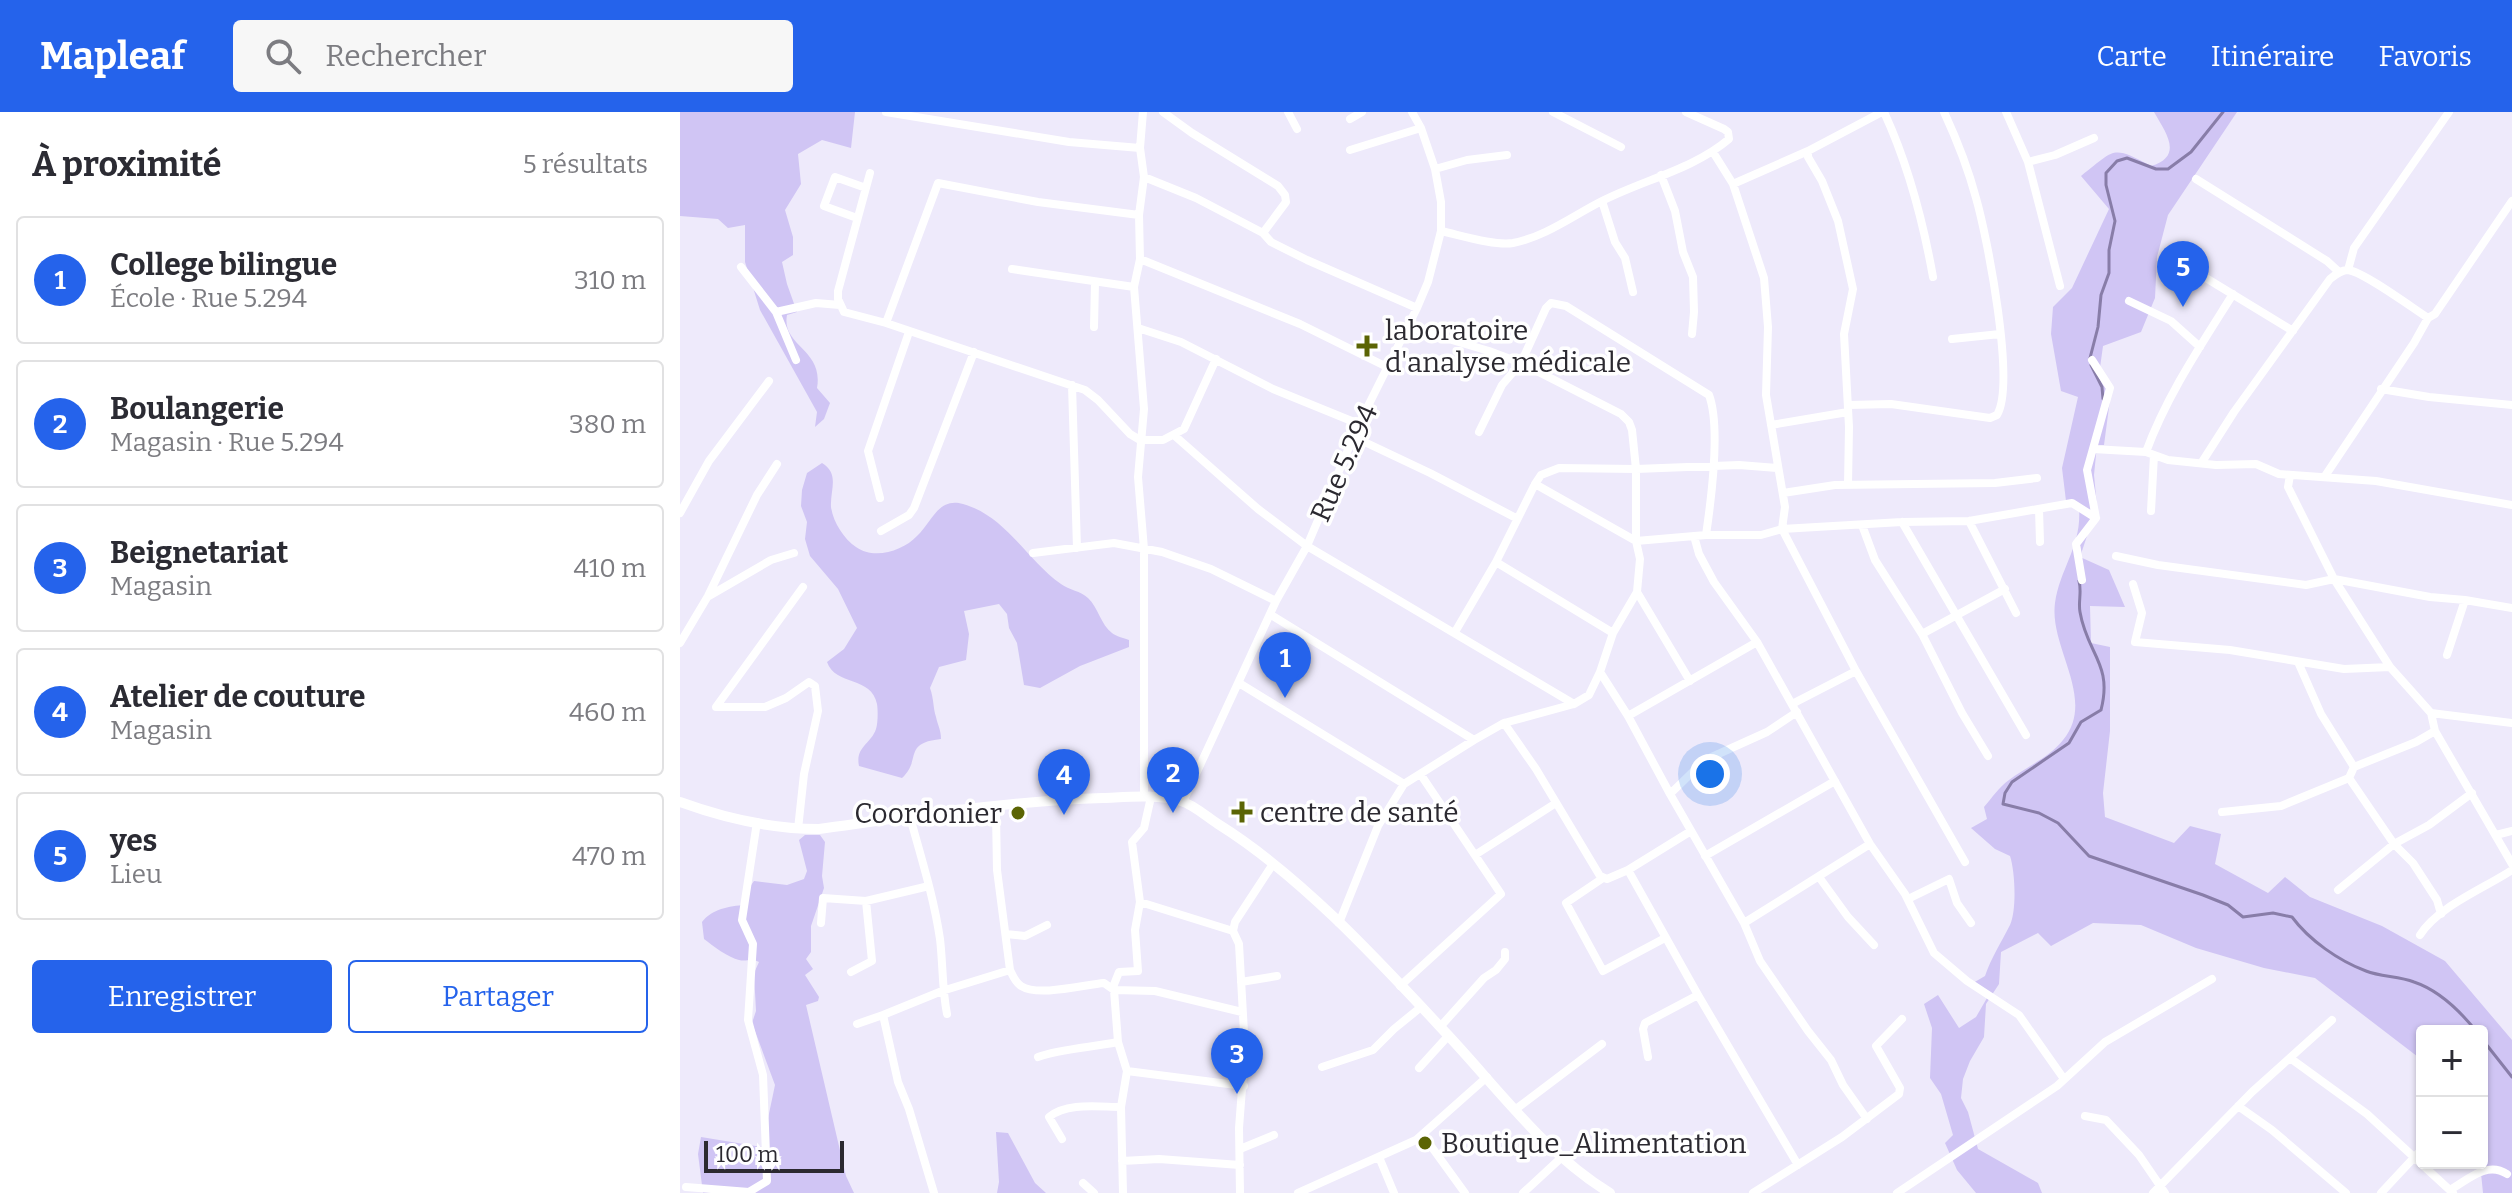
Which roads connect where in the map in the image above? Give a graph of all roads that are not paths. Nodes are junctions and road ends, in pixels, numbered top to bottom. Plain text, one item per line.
1 (886, 112) edge
2 (1143, 112) edge
3 (1163, 112) edge
4 (1288, 112) edge
5 (1362, 112) edge
6 (1426, 112) edge
7 (1554, 112) edge
8 (1686, 112) edge
9 (1883, 112) edge
10 (1944, 112) edge
11 (2006, 112) edge
12 (2449, 112) edge
13 (1414, 114) edge
14 (1350, 119) dead end
15 (1421, 128) junction
16 (1297, 129) dead end
17 (2094, 138) dead end
18 (1621, 147) dead end
19 (1140, 148) junction
20 (1350, 150) dead end
21 (1808, 151) junction
22 (1713, 152) junction
23 (1507, 155) dead end
24 (2028, 162) junction
25 (1435, 169) junction
26 (870, 173) dead end
27 (1661, 175) junction
28 (1144, 177) junction
29 (2196, 179) dead end
30 (1733, 184) junction
31 (866, 188) junction
32 (1602, 201) junction
33 (2512, 201) edge
34 (2508, 213) edge
35 (1139, 215) junction
36 (857, 218) junction
37 (1441, 231) junction
38 (1263, 233) junction
39 (1140, 259) junction
40 (2163, 260) dead end
41 (741, 267) dead end
42 (1012, 269) dead end
43 (2343, 271) junction
44 (1933, 277) dead end
45 (1095, 282) junction
46 (2060, 286) dead end
47 (1134, 287) junction
48 (1633, 292) dead end
49 (2233, 294) junction
50 (2129, 301) dead end
51 (840, 305) junction
52 (1417, 308) junction
53 (776, 312) junction
54 (2428, 318) junction
55 (886, 323) junction
56 (1094, 327) dead end
57 (1408, 327) junction
58 (1138, 328) junction
59 (2293, 331) junction
60 (909, 332) junction
61 (1692, 334) dead end
62 (2000, 334) junction
63 (1952, 339) dead end
64 (2200, 347) junction
65 (974, 352) junction
66 (1216, 359) junction
67 (796, 360) dead end
68 (2092, 360) dead end
69 (1521, 363) junction
70 (1387, 367) junction
71 (769, 381) dead end
72 (1072, 385) junction
73 (2381, 389) junction
74 (2512, 405) edge
75 (1848, 408) junction
76 (1359, 424) junction
77 (1771, 425) junction
78 (1479, 432) dead end
79 (1175, 436) junction
80 (1354, 437) junction
81 (1140, 440) junction
82 (2093, 449) junction
83 (2150, 453) junction
84 (2202, 462) junction
85 (777, 464) dead end
86 (1712, 467) junction
87 (1777, 468) junction
88 (1636, 469) junction
89 (2290, 475) junction
90 (2325, 476) junction
91 (2037, 478) dead end
92 (1535, 484) junction
93 (1848, 485) junction
94 (1783, 493) junction
95 (880, 498) dead end
96 (2512, 505) edge
97 (2039, 509) junction
98 (2151, 511) dead end
99 (680, 513) edge
100 (1516, 518) junction
101 (2096, 518) junction
102 (1969, 521) junction
103 (1902, 522) junction
104 (1862, 525) junction
105 (1782, 529) junction
106 (881, 531) dead end
107 (1706, 535) junction
108 (1694, 536) junction
109 (1636, 541) junction
110 (2040, 542) dead end
111 (1307, 546) junction
112 (1077, 548) junction
113 (1144, 549) junction
114 (794, 553) dead end
115 (1033, 553) dead end
116 (2116, 556) dead end
117 (1496, 562) junction
118 (2334, 579) junction
119 (2082, 580) dead end
120 (2133, 584) dead end
121 (803, 587) dead end
122 (2005, 589) junction
123 (1637, 592) junction
124 (708, 596) junction
125 (2465, 600) junction
126 (1276, 601) junction
127 (2512, 608) edge
128 (2016, 613) dead end
129 (1271, 615) junction
130 (1957, 616) junction
131 (685, 625) edge
132 (1455, 632) junction
133 (1613, 633) junction
134 (1922, 634) junction
135 (1757, 642) junction
136 (680, 643) edge
137 (2447, 655) dead end
138 (2298, 662) junction
139 (2390, 667) junction
140 (1856, 671) junction
141 (1600, 672) junction
142 (1690, 681) junction
143 (1239, 683) junction
144 (1574, 704) junction
145 (1795, 708) junction
146 (2431, 713) junction
147 (1628, 716) junction
148 (1504, 723) junction
149 (2512, 723) edge
150 (2435, 731) junction
151 (2026, 735) dead end
152 (1474, 740) junction
153 (1988, 756) dead end
154 (2354, 767) junction
155 (1421, 775) junction
156 (2349, 778) junction
157 (1835, 781) junction
158 (1404, 784) junction
159 (2472, 793) junction
160 (1670, 794) junction
161 (1147, 797) junction
162 (680, 802) edge
163 (1183, 802) junction
164 (1556, 803) junction
165 (992, 808) junction
166 (2222, 812) dead end
167 (910, 817) junction
168 (757, 822) junction
169 (798, 829) junction
170 (1691, 831) junction
171 (2512, 831) edge
172 (2496, 835) junction
173 (1870, 844) junction
174 (2394, 844) junction
175 (1475, 855) junction
176 (1705, 856) junction
177 (1965, 862) dead end
178 (1273, 864) junction
179 (2512, 864) edge
180 (1628, 870) junction
181 (2512, 870) edge
182 (1819, 877) junction
183 (1603, 878) junction
184 (929, 886) junction
185 (2338, 890) dead end
186 (1908, 899) junction
187 (866, 901) junction
188 (1140, 902) junction
189 (2441, 914) junction
190 (821, 923) dead end
191 (1339, 923) junction
192 (1744, 923) junction
193 (1971, 923) dead end
194 (1047, 925) dead end
195 (1233, 931) junction
196 (1006, 934) junction
197 (2420, 935) dead end
198 (1665, 938) junction
199 (1874, 945) dead end
200 (1505, 952) dead end
201 (1010, 970) junction
202 (851, 972) dead end
203 (1277, 976) dead end
204 (2212, 979) dead end
205 (1241, 982) junction
206 (1400, 986) junction
207 (1113, 989) junction
208 (942, 991) junction
209 (1698, 995) junction
210 (1421, 1007) junction
211 (1242, 1012) junction
212 (947, 1014) dead end
213 (883, 1015) junction
214 (1902, 1019) dead end
215 (2332, 1020) dead end
216 (857, 1024) dead end
217 (1440, 1027) junction
218 (1449, 1035) junction
219 (1118, 1042) junction
220 (1602, 1044) dead end
221 (1038, 1057) dead end
222 (1648, 1057) dead end
223 (2290, 1058) junction
224 (1322, 1067) dead end
225 (1419, 1068) dead end
226 (1127, 1071) junction
227 (1487, 1077) junction
228 (2064, 1079) junction
229 (1244, 1086) junction
230 (2238, 1106) junction
231 (1121, 1107) junction
232 (1516, 1109) junction
233 (2085, 1116) dead end
234 (1867, 1119) junction
235 (1274, 1135) dead end
236 (1423, 1135) junction
237 (1062, 1139) dead end
238 (1240, 1149) junction
239 (1379, 1157) junction
240 (1562, 1157) junction
241 (2415, 1157) junction
242 (1122, 1161) junction
243 (1240, 1165) junction
244 (1798, 1165) junction
245 (2507, 1174) dead end
246 (1083, 1183) dead end
247 (686, 1187) dead end
248 (2162, 1189) edge
249 (1460, 1191) edge
250 (2452, 1192) edge
251 (934, 1193) edge
252 (1094, 1193) edge
253 (1123, 1193) edge
254 (1240, 1193) edge
255 (1298, 1193) edge
256 (1394, 1193) edge
257 (1523, 1193) edge
258 (1610, 1193) edge
259 (1753, 1193) edge
260 (1897, 1193) edge
261 (2153, 1193) edge
262 (2346, 1193) edge
263 (2381, 1193) edge

1 - 19 street
2 - 19 street
3 - 38 street
4 - 16 street
5 - 14 street
6 - 13 street
7 - 18 street
8 - 22 street
9 - 21 street
9 - 44 street
10 - 62 street
11 - 24 street
12 - 43 street
13 - 15 street, Rue 5.294
15 - 20 street
15 - 25 street, Rue 5.294
17 - 24 street
19 - 28 street
21 - 30 street
21 - 75 street
22 - 27 street
22 - 30 street
23 - 25 street
24 - 46 street
25 - 37 street, Rue 5.294
26 - 31 street
27 - 32 street
27 - 61 street
28 - 35 street
28 - 38 street
29 - 43 street
30 - 77 street
31 - 36 street
31 - 36 street
32 - 37 street
32 - 48 street
33 - 34 street
34 - 54 street
35 - 39 street
35 - 55 street
36 - 51 street
37 - 52 street, Rue 5.294
38 - 52 street
39 - 47 street
39 - 70 street
40 - 49 street
41 - 53 street
42 - 45 street
43 - 54 street
43 - 59 street
45 - 47 street
45 - 56 street
47 - 58 street
49 - 59 street
49 - 64 street
50 - 64 street
51 - 53 street
51 - 55 street
52 - 57 street, Rue 5.294
53 - 67 street
54 - 73 street
55 - 60 street
57 - 69 street
57 - 70 street, Rue 5.294
58 - 66 street
58 - 81 street
59 - 84 street
60 - 65 street
60 - 95 street
62 - 63 street
62 - 75 street
64 - 83 street
65 - 72 street
65 - 106 street
66 - 76 street
66 - 79 street
68 - 82 street
69 - 78 street
69 - 86 street
69 - 88 street
70 - 76 street, Rue 5.294
71 - 99 street
72 - 81 street
72 - 112 street
73 - 74 street
73 - 90 street
75 - 77 street
75 - 93 street
76 - 80 street, Rue 5.294
77 - 87 street
79 - 81 street
79 - 111 street
80 - 100 street
80 - 111 street, Rue 5.294
81 - 113 street
82 - 83 street
82 - 101 street
83 - 84 street
83 - 98 street
84 - 89 street
85 - 124 street
86 - 87 street
86 - 88 street
86 - 107 street
87 - 94 street
88 - 92 street
88 - 109 street
89 - 90 street
89 - 118 street
90 - 96 street
91 - 93 street
92 - 100 street
92 - 109 street
93 - 94 street
94 - 105 street
97 - 101 street
97 - 102 street
97 - 110 street
100 - 117 street
101 - 119 street
102 - 103 street
102 - 122 street
103 - 104 street
103 - 130 street
104 - 105 street
104 - 134 street
105 - 107 street
105 - 140 street
107 - 108 street
108 - 109 street
108 - 135 street
109 - 123 street
111 - 126 street, Rue 5.294
111 - 132 street
112 - 113 street
112 - 115 street
113 - 126 street
113 - 161 street
114 - 124 street
116 - 118 street
117 - 132 street
117 - 133 street
118 - 125 street
118 - 139 street
120 - 138 street
121 - 169 street
122 - 128 street
122 - 130 street
123 - 133 street
123 - 142 street
124 - 131 street
125 - 127 street
125 - 137 street
126 - 129 street, Rue 5.294
129 - 143 street, Rue 5.294
129 - 152 street
130 - 134 street
130 - 151 street
131 - 136 street
132 - 144 street
133 - 141 street
134 - 153 street
135 - 142 street
135 - 145 street
138 - 139 street
138 - 154 street
139 - 146 street
140 - 145 street
140 - 177 street
141 - 144 street
141 - 147 street
142 - 147 street
143 - 158 street
143 - 163 street, Rue 5.294
144 - 148 street
145 - 157 street
145 - 160 street
146 - 149 street
146 - 150 street
147 - 160 street
148 - 152 street
148 - 164 street
150 - 154 street
150 - 159 street
152 - 155 street
154 - 156 street
155 - 158 street
155 - 175 street
156 - 166 street
156 - 174 street
157 - 173 street
157 - 176 street
158 - 191 street
159 - 172 street
159 - 174 street
160 - 170 street
161 - 163 street
161 - 165 street
161 - 188 street
162 - 168 street
163 - 178 street
164 - 175 street
164 - 183 street
165 - 167 street
165 - 196 street
167 - 169 street
167 - 184 street
168 - 169 street
168 - 247 street
170 - 176 street
170 - 180 street
171 - 172 street
172 - 179 street
173 - 182 street
173 - 186 street
174 - 185 street
174 - 189 street
175 - 206 street
176 - 192 street
178 - 191 street
178 - 195 street
180 - 183 street
180 - 198 street
181 - 189 street
182 - 192 street
182 - 199 street
183 - 198 street
184 - 187 street
184 - 208 street
186 - 193 street
186 - 228 street
187 - 190 street
187 - 202 street
188 - 195 street
188 - 207 street
189 - 197 street
191 - 206 street
192 - 234 street
194 - 196 street
195 - 205 street
196 - 201 street
198 - 209 street
200 - 217 street
201 - 207 street
201 - 208 street
203 - 205 street
204 - 228 street
205 - 211 street
206 - 210 street
207 - 211 street
207 - 219 street
208 - 212 street
208 - 213 street
209 - 222 street
209 - 244 street
210 - 217 street
210 - 224 street
211 - 229 street
213 - 216 street
213 - 251 street
214 - 234 street
215 - 223 street
217 - 218 street
218 - 225 street
218 - 227 street
219 - 221 street
219 - 226 street
220 - 232 street
223 - 230 street
223 - 241 street
226 - 229 street
226 - 231 street
227 - 232 street
227 - 236 street
228 - 260 street
229 - 238 street
230 - 248 street
230 - 262 street
231 - 237 street
231 - 242 street
232 - 240 street
233 - 248 street
234 - 244 street
235 - 238 street
236 - 239 street
236 - 249 street
238 - 243 street
239 - 255 street
239 - 256 street
240 - 257 street
240 - 258 street
241 - 250 street
241 - 263 street
242 - 243 street
242 - 253 street
243 - 254 street
244 - 259 street
245 - 250 street
246 - 252 street
248 - 261 street

